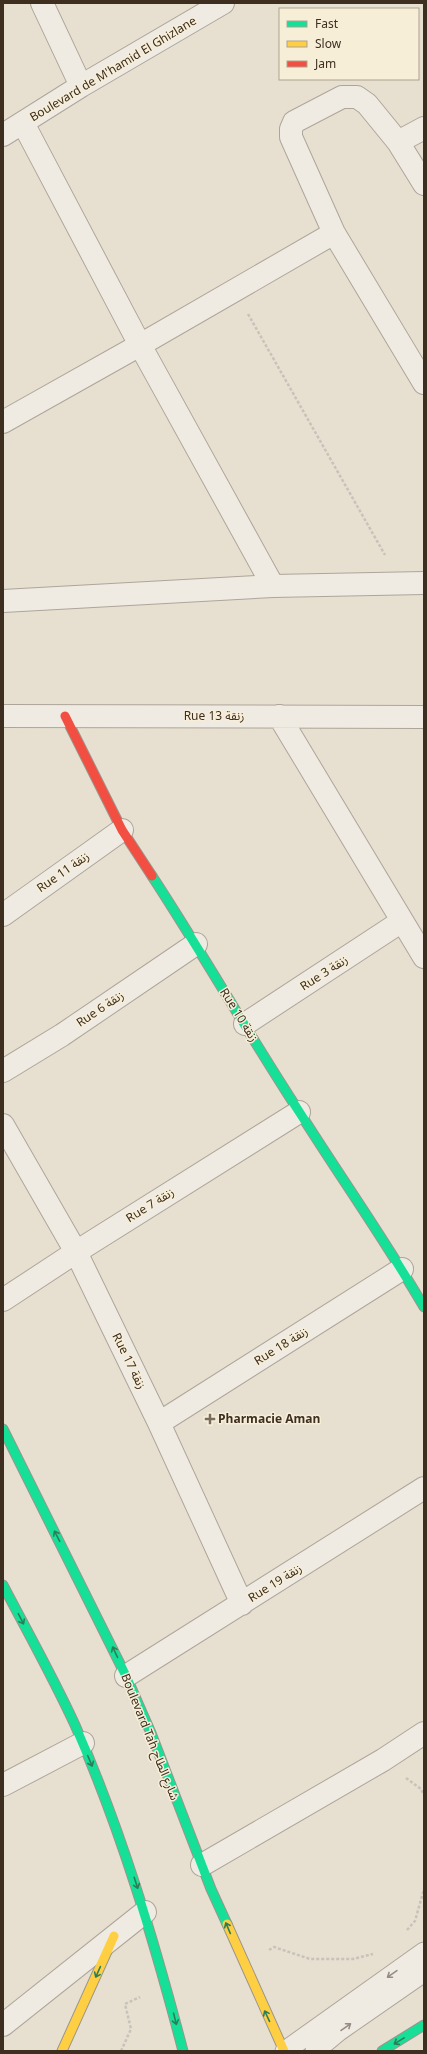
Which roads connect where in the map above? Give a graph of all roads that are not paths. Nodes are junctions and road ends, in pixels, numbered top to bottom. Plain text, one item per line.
1 (42, 3) edge
2 (223, 3) edge
3 (81, 86) junction
4 (23, 123) junction
5 (424, 128) edge
6 (3, 135) edge
7 (398, 142) junction
8 (424, 184) edge
9 (334, 233) junction
10 (140, 345) junction
11 (424, 383) edge
12 (3, 422) edge
13 (424, 583) edge
14 (273, 586) junction
15 (3, 601) edge
16 (3, 716) edge
17 (65, 716) junction
18 (279, 716) junction
19 (424, 717) edge
20 (122, 830) junction
21 (3, 915) edge
22 (413, 932) edge
23 (196, 944) junction
24 (424, 957) edge
25 (245, 1024) junction
26 (3, 1071) edge
27 (299, 1112) junction
28 (3, 1125) edge
29 (76, 1252) junction
30 (402, 1269) junction
31 (3, 1300) edge
32 (424, 1307) edge
33 (159, 1423) junction
34 (3, 1429) edge
35 (424, 1488) edge
36 (3, 1584) edge
37 (242, 1604) junction
38 (126, 1676) junction
39 (424, 1733) edge
40 (83, 1743) junction
41 (3, 1785) edge
42 (202, 1865) junction
43 (145, 1912) junction
44 (114, 1936) junction
45 (424, 1952) edge
46 (424, 1972) edge
47 (3, 2025) edge
48 (424, 2025) edge
49 (62, 2051) edge
50 (183, 2051) edge
51 (284, 2051) edge
52 (315, 2051) edge
53 (382, 2051) edge

1 - 3 street
2 - 3 street, Boulevard de M'hamid El Ghizlane
3 - 4 street, Boulevard de M'hamid El Ghizlane
4 - 6 street, Boulevard de M'hamid El Ghizlane
4 - 10 street
5 - 7 street
7 - 8 street
7 - 9 street
9 - 10 street
9 - 11 street
10 - 12 street
10 - 14 street
13 - 14 street
14 - 15 street
16 - 17 street, Rue 13 زنقة
17 - 18 street, Rue 13 زنقة
17 - 20 main road, Rue 10 زنقة
18 - 19 street, Rue 13 زنقة
18 - 22 street
20 - 21 street, Rue 11 زنقة
20 - 23 main road, Rue 10 زنقة
22 - 24 street
22 - 25 street, Rue 3 زنقة
23 - 25 main road, Rue 10 زنقة
23 - 26 street, Rue 6 زنقة
25 - 27 main road, Rue 10 زنقة
27 - 29 street, Rue 7 زنقة
27 - 30 main road, Rue 10 زنقة
28 - 29 street, Rue 17 زنقة
29 - 31 street, Rue 7 زنقة
29 - 33 street, Rue 17 زنقة
30 - 32 main road, Rue 10 زنقة
30 - 33 street, Rue 18 زنقة
33 - 37 street, Rue 17 زنقة
38 -> 34 main road, Boulevard Tah شارع الطاح
35 - 37 street, Rue 19 زنقة
36 -> 40 main road
37 - 38 street, Rue 19 زنقة
38 - 42 main road, Boulevard Tah شارع الطاح
39 - 42 street
40 - 41 street
40 -> 43 main road
51 -> 42 main road, Boulevard Tah شارع الطاح
43 - 44 street
43 -> 50 main road
44 - 47 street
44 -> 49 main road
45 -> 51 lane
52 -> 46 lane
48 -> 53 main road

